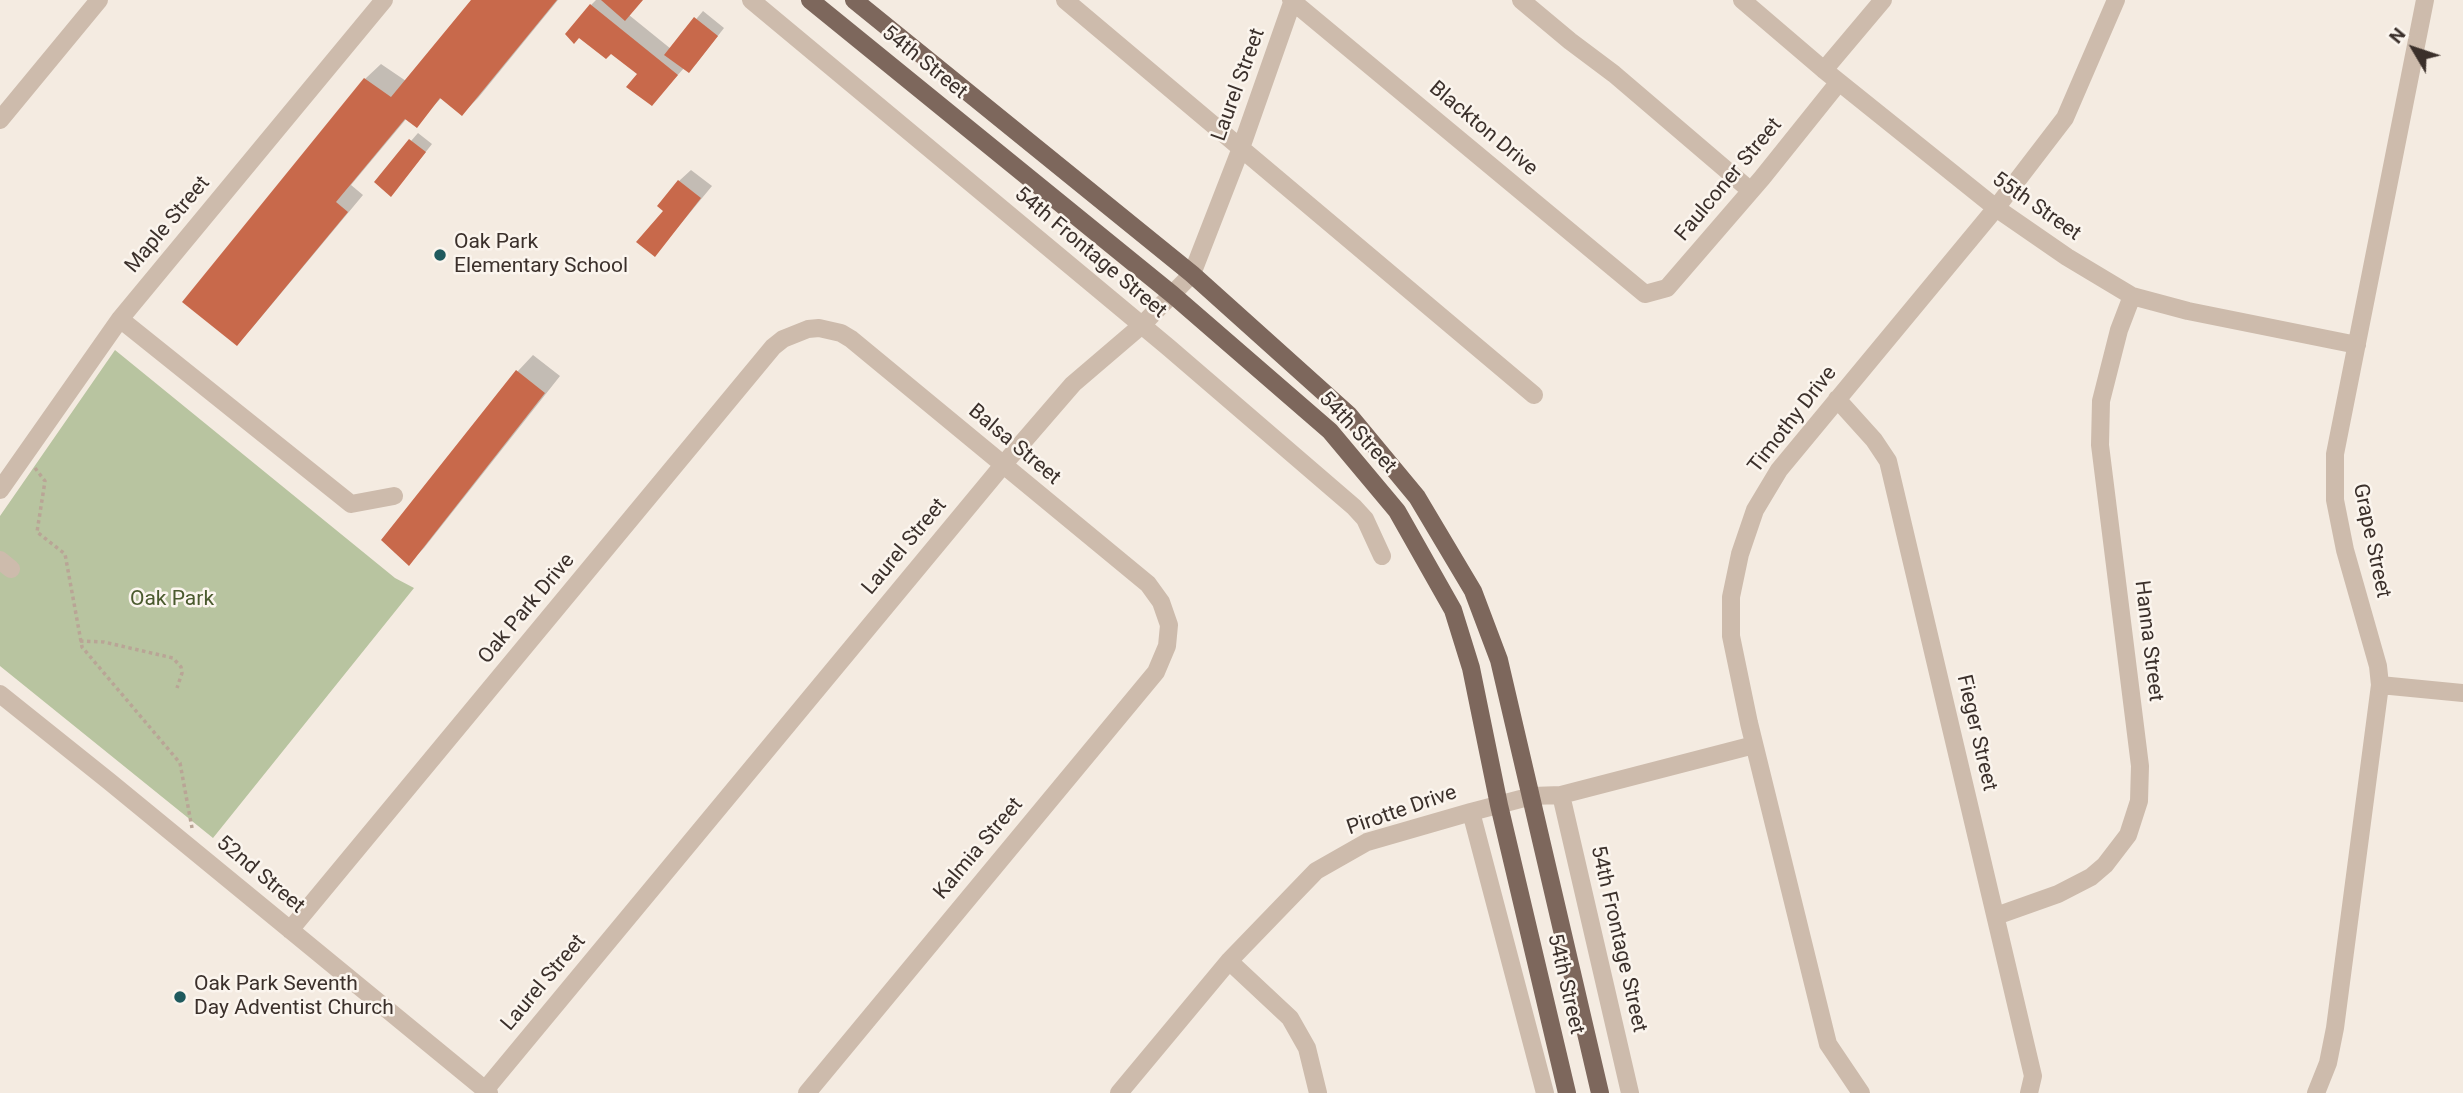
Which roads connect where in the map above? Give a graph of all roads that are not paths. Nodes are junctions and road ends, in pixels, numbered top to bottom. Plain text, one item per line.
1 (99, 0) edge
2 (384, 0) edge
3 (751, 0) edge
4 (810, 0) edge
5 (854, 0) edge
6 (1065, 0) edge
7 (1292, 0) edge
8 (1521, 0) edge
9 (1742, 0) edge
10 (1884, 0) edge
11 (2116, 0) edge
12 (2425, 0) edge
13 (1824, 70) junction
14 (1839, 82) junction
15 (0, 120) edge
16 (1241, 148) junction
17 (1751, 191) junction
18 (1996, 208) junction
19 (1192, 274) junction
20 (1645, 294) joint
21 (1173, 295) junction
22 (2132, 296) junction
23 (120, 318) junction
24 (1142, 325) junction
25 (808, 329) joint
26 (2357, 345) junction
27 (1534, 395) dead end
28 (1838, 399) junction
29 (1003, 465) junction
30 (0, 490) edge
31 (394, 496) dead end
32 (1382, 556) dead end
33 (1169, 625) joint
34 (2380, 685) junction
35 (2463, 693) edge
36 (0, 694) edge
37 (1754, 745) junction
38 (1560, 795) junction
39 (1532, 796) junction
40 (1499, 805) junction
41 (1471, 812) junction
42 (1996, 916) junction
43 (290, 930) junction
44 (1229, 961) junction
45 (487, 1091) edge
46 (807, 1093) edge
47 (1119, 1093) edge
48 (1318, 1093) edge
49 (1545, 1093) edge
50 (1567, 1093) edge
51 (1600, 1093) edge
52 (1630, 1093) edge
53 (1861, 1093) edge
54 (2029, 1093) edge
55 (2316, 1093) edge

1 - 15 street
2 - 23 street, Maple Street
3 - 24 street, 54th Frontage Street
4 - 21 main road, 54th Street
5 - 19 main road, 54th Street
6 - 16 street
7 - 16 street, Laurel Street
7 - 20 street, Blackton Drive
8 - 17 street
9 - 13 street, 55th Street
10 - 13 street
11 - 18 street, Timothy Drive
12 - 26 street, Grape Street
13 - 14 street, 55th Street
14 - 17 street, Faulconer Street
14 - 18 street, 55th Street
16 - 19 street, Laurel Street
16 - 27 street
17 - 20 street, Faulconer Street
18 - 22 street, 55th Street
18 - 28 street, Timothy Drive
19 - 21 street, Laurel Street
19 - 39 main road, 54th Street
21 - 24 street, Laurel Street
21 - 40 main road, 54th Street
22 - 26 street, 55th Street
22 - 42 street, Hanna Street
23 - 30 street, Maple Street
23 - 31 street
24 - 29 street, Laurel Street
24 - 32 street, 54th Frontage Street
25 - 29 street, Balsa Street
25 - 43 street, Oak Park Drive
26 - 34 street, Grape Street
28 - 37 street, Timothy Drive
28 - 42 street, Fieger Street
29 - 33 street, Balsa Street
29 - 45 street, Laurel Street
33 - 46 street, Kalmia Street
34 - 35 street
34 - 55 street, Grape Street
36 - 43 street, 52nd Street
37 - 38 street, Pirotte Drive
37 - 53 street, Timothy Drive
38 - 39 street, Pirotte Drive
38 - 52 street, 54th Frontage Street
39 - 40 street, Pirotte Drive
39 - 51 main road, 54th Street
40 - 41 street, Pirotte Drive
40 - 50 main road, 54th Street
41 - 44 street, Pirotte Drive
41 - 49 street
42 - 54 street, Fieger Street
43 - 45 street, 52nd Street
44 - 47 street, Pirotte Drive
44 - 48 street

